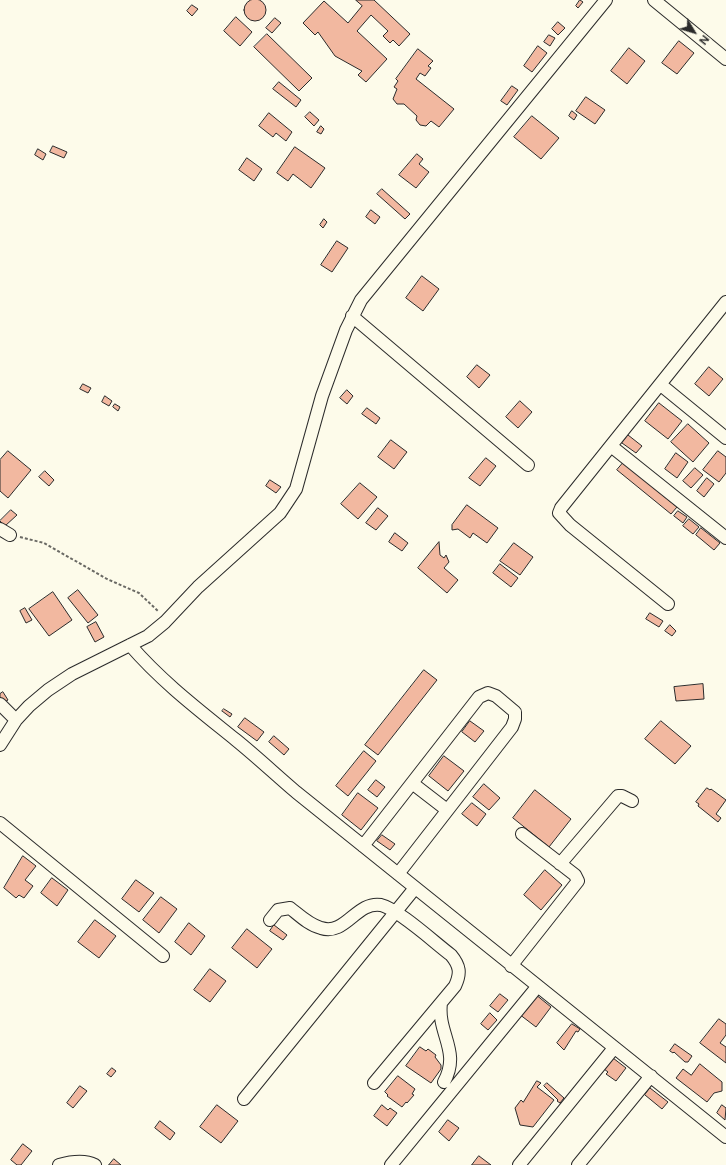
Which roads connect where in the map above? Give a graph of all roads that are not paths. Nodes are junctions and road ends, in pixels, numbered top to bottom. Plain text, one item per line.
1 (606, 0) edge
2 (654, 0) edge
3 (726, 59) edge
4 (726, 302) edge
5 (722, 315) edge
6 (352, 316) junction
7 (661, 384) junction
8 (726, 438) edge
9 (610, 446) junction
10 (528, 465) dead end
11 (726, 538) edge
12 (668, 604) dead end
13 (130, 645) junction
14 (0, 704) edge
15 (16, 720) junction
16 (0, 745) edge
17 (412, 783) junction
18 (632, 801) dead end
19 (447, 810) junction
20 (0, 823) edge
21 (522, 834) dead end
22 (363, 846) junction
23 (560, 864) junction
24 (398, 874) junction
25 (415, 888) junction
26 (396, 912) junction
27 (270, 920) dead end
28 (163, 956) dead end
29 (511, 966) junction
30 (537, 987) junction
31 (441, 1003) junction
32 (614, 1048) junction
33 (651, 1076) junction
34 (444, 1082) dead end
35 (374, 1083) dead end
36 (244, 1099) dead end
37 (726, 1138) edge
38 (59, 1165) edge
39 (95, 1165) edge
40 (391, 1165) edge
41 (519, 1165) edge
42 (578, 1165) edge

1 - 6 street
2 - 3 street
4 - 5 street
5 - 7 street
6 - 10 street
6 - 13 street
7 - 8 street
7 - 9 street
9 - 11 street
9 - 12 street
13 - 15 street
13 - 22 street
14 - 15 street
15 - 16 street
17 - 19 street
17 - 19 street
17 - 22 street
18 - 23 street
19 - 24 street
20 - 28 street
21 - 23 street
22 - 24 street
23 - 29 street
24 - 25 street
25 - 26 street
25 - 29 street
26 - 27 street
26 - 31 street
26 - 36 street
29 - 30 street
30 - 32 street
30 - 40 street
31 - 34 street
31 - 35 street
32 - 33 street
32 - 41 street
33 - 37 street
33 - 42 street
38 - 39 street

